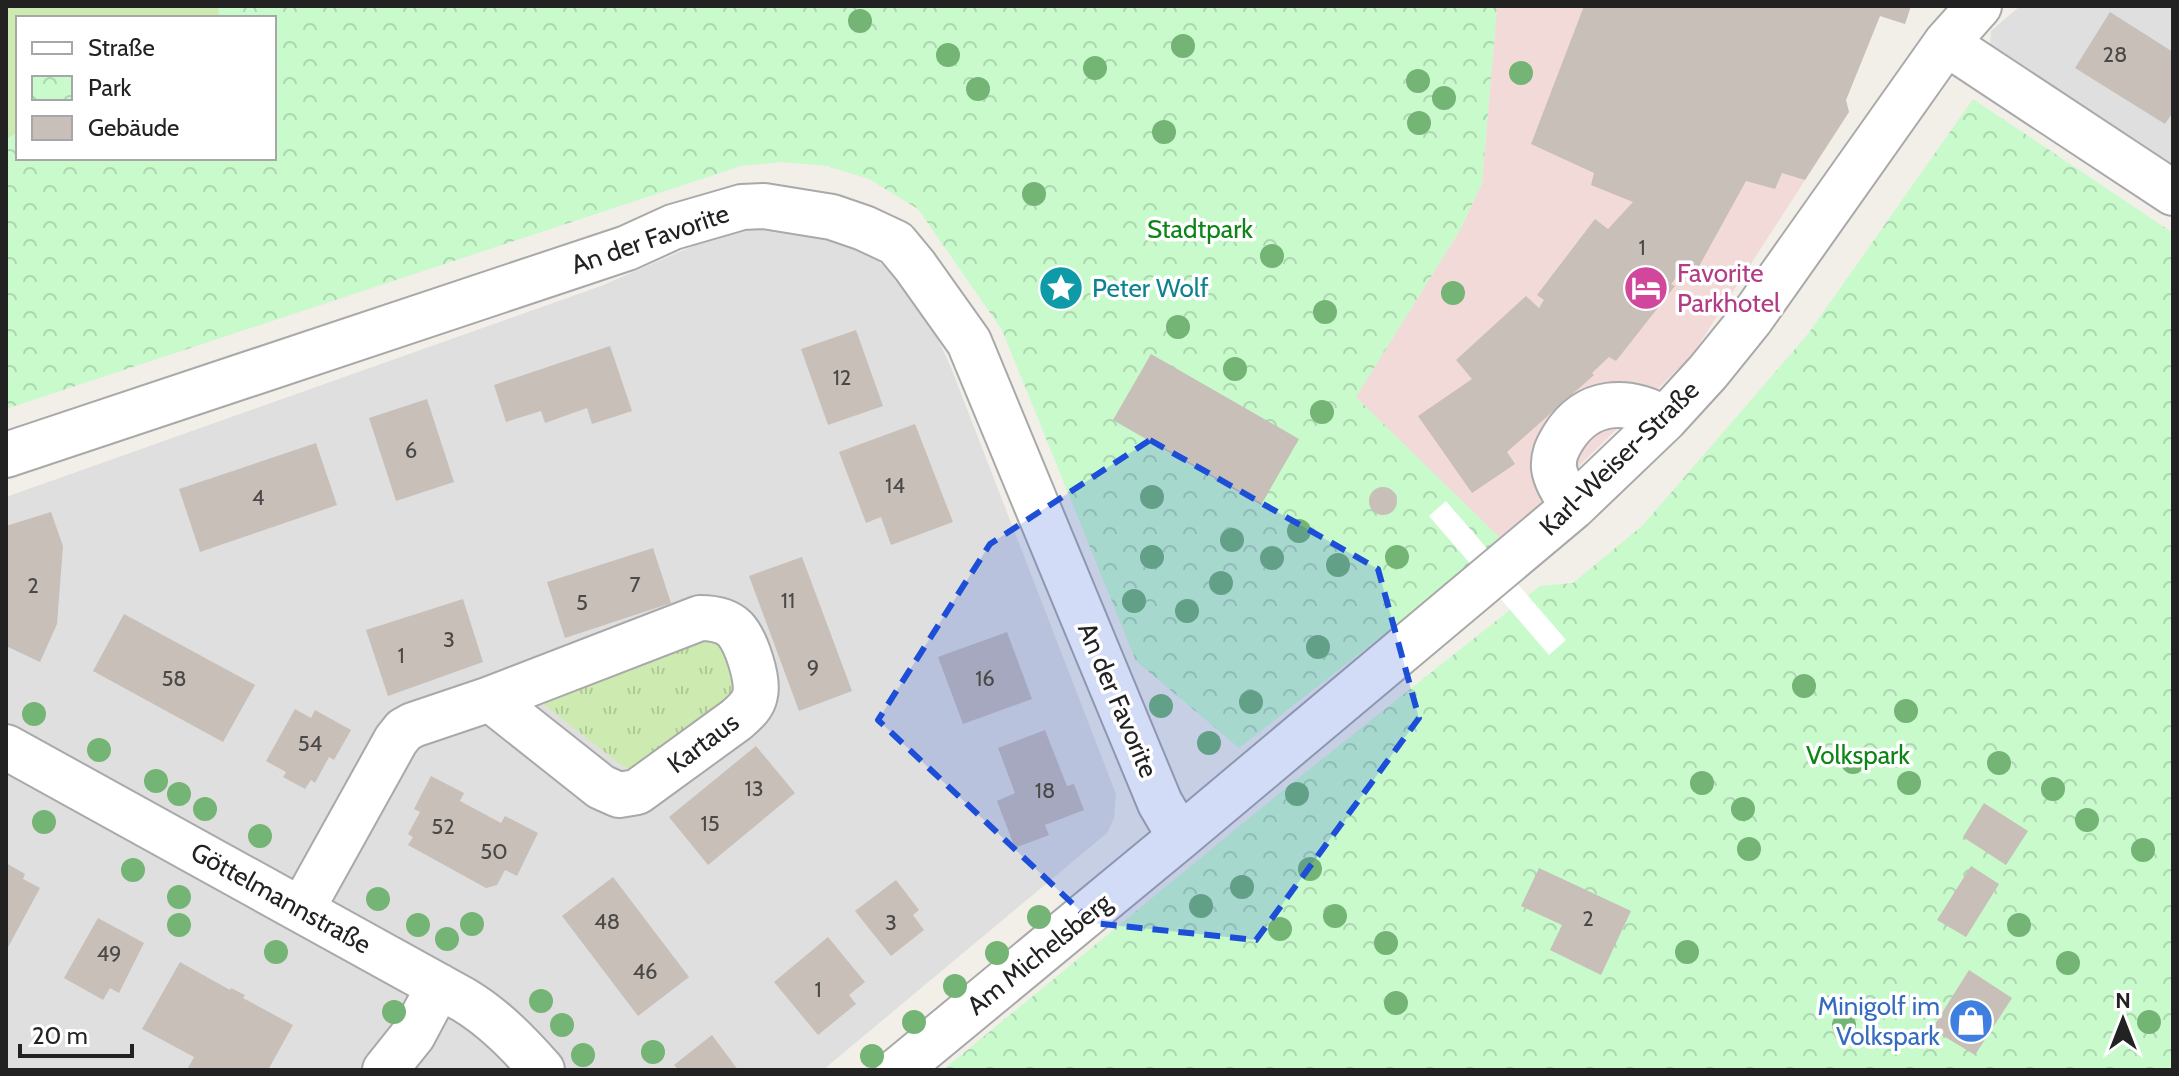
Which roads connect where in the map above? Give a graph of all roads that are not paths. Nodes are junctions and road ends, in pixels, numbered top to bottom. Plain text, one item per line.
1 (1979, 6) edge
2 (1946, 43) junction
3 (2173, 193) edge
4 (1665, 419) junction
5 (6, 455) edge
6 (1573, 507) junction
7 (490, 699) junction
8 (6, 747) edge
9 (1180, 837) junction
10 (302, 909) junction
11 (439, 986) junction
12 (385, 1070) edge
13 (542, 1070) edge
14 (898, 1070) edge

1 - 2 street, Karl-Weiser-Straße
2 - 3 street
2 - 4 street, Karl-Weiser-Straße
4 - 6 street, Karl-Weiser-Straße
4 - 6 street
5 - 9 street, An der Favorite
6 - 9 street, Karl-Weiser-Straße
7 - 7 street, Kartaus
7 - 10 street, Kartaus
8 - 10 street, Göttelmannstraße
9 - 14 street, Am Michelsberg
10 - 11 street, Göttelmannstraße
11 - 12 street
11 - 13 street, Göttelmannstraße

